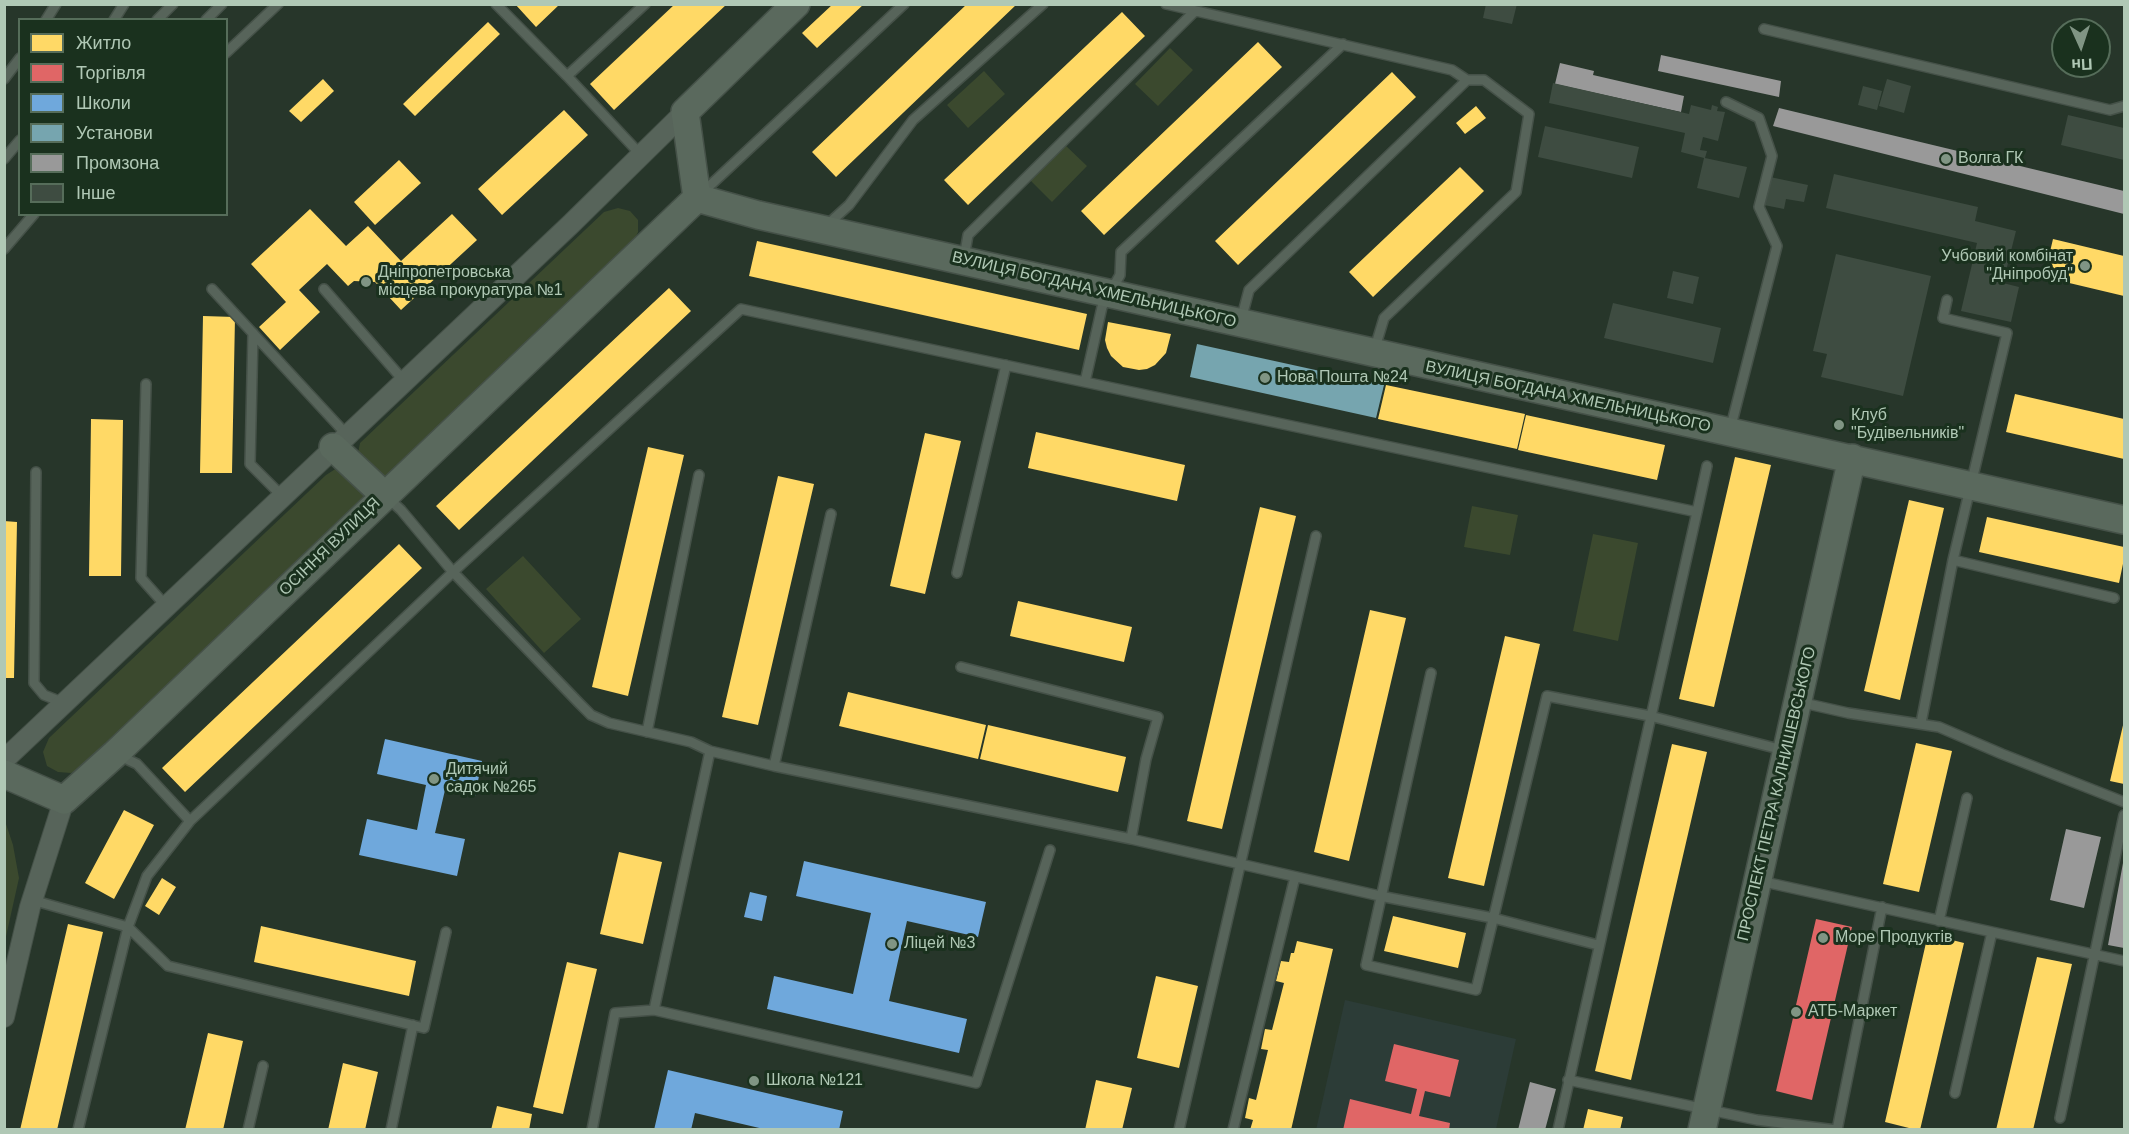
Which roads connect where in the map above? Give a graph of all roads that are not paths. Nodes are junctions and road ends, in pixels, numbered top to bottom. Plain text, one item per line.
1 (56, 4) edge
2 (124, 4) edge
3 (173, 4) edge
4 (222, 4) edge
5 (278, 4) edge
6 (496, 4) edge
7 (645, 4) edge
8 (796, 4) edge
9 (904, 4) edge
10 (1043, 4) edge
11 (1166, 4) edge
12 (1195, 11) junction
13 (47, 18) edge
14 (115, 18) edge
15 (159, 18) edge
16 (208, 18) edge
17 (1764, 29) dead end
18 (1343, 44) junction
19 (228, 51) edge
20 (18, 61) edge
21 (567, 76) junction
22 (4, 79) edge
23 (1467, 80) junction
24 (1726, 102) dead end
25 (2124, 106) edge
26 (685, 111) junction
27 (18, 142) edge
28 (640, 154) junction
29 (4, 159) edge
30 (697, 198) junction
31 (32, 216) edge
32 (823, 229) junction
33 (4, 249) edge
34 (963, 260) junction
35 (212, 289) dead end
36 (324, 289) dead end
37 (1111, 294) junction
38 (1947, 300) dead end
39 (1240, 322) junction
40 (253, 333) junction
41 (1373, 354) junction
42 (1006, 365) junction
43 (404, 381) junction
44 (1085, 382) junction
45 (146, 384) dead end
46 (1730, 433) junction
47 (340, 441) junction
48 (1852, 458) junction
49 (1707, 466) dead end
50 (36, 472) dead end
51 (699, 475) dead end
52 (1972, 485) junction
53 (384, 495) junction
54 (282, 496) junction
55 (1697, 512) junction
56 (831, 514) dead end
57 (2124, 520) edge
58 (1316, 536) dead end
59 (1953, 560) junction
60 (453, 572) junction
61 (957, 573) dead end
62 (2114, 598) dead end
63 (166, 606) junction
64 (961, 667) dead end
65 (1431, 673) dead end
66 (1797, 702) junction
67 (64, 703) junction
68 (1650, 716) junction
69 (1921, 723) junction
70 (647, 732) junction
71 (710, 751) junction
72 (1786, 751) junction
73 (116, 754) junction
74 (4, 760) edge
75 (774, 766) junction
76 (4, 774) edge
77 (1967, 798) dead end
78 (63, 800) junction
79 (2124, 802) edge
80 (2124, 815) edge
81 (190, 821) junction
82 (1131, 839) junction
83 (1050, 850) dead end
84 (1240, 864) junction
85 (1295, 877) junction
86 (1758, 880) junction
87 (1380, 896) junction
88 (32, 900) junction
89 (1882, 907) junction
90 (1493, 918) junction
91 (1939, 921) junction
92 (128, 927) junction
93 (446, 932) dead end
94 (1992, 932) junction
95 (1598, 945) junction
96 (2096, 955) junction
97 (2124, 961) edge
98 (654, 1010) junction
99 (4, 1017) edge
100 (413, 1025) junction
101 (262, 1066) dead end
102 (1568, 1080) junction
103 (1955, 1093) dead end
104 (2060, 1118) dead end
105 (1704, 1120) edge
106 (78, 1130) edge
107 (248, 1130) edge
108 (391, 1130) edge
109 (592, 1130) edge
110 (1179, 1130) edge
111 (1233, 1130) edge
112 (1558, 1130) edge
113 (1836, 1130) edge

1 - 13 lane
2 - 14 lane
3 - 15 lane
4 - 16 lane
5 - 19 lane
6 - 21 lane
7 - 21 lane
8 - 26 street
9 - 30 lane
10 - 32 lane
11 - 12 lane
12 - 18 lane
12 - 34 lane
17 - 25 lane
18 - 23 lane
18 - 37 lane
20 - 22 lane
21 - 28 lane
23 - 39 lane
23 - 41 lane
24 - 46 lane
26 - 28 street
26 - 30 street
27 - 29 lane
28 - 43 street
30 - 32 street, ВУЛИЦЯ БОГДАНА ХМЕЛЬНИЦЬКОГО
30 - 53 street, ОСІННЯ ВУЛИЦЯ
31 - 33 lane
32 - 34 street, ВУЛИЦЯ БОГДАНА ХМЕЛЬНИЦЬКОГО
34 - 37 street, ВУЛИЦЯ БОГДАНА ХМЕЛЬНИЦЬКОГО
35 - 40 lane
36 - 43 lane
37 - 39 street, ВУЛИЦЯ БОГДАНА ХМЕЛЬНИЦЬКОГО
37 - 44 lane
38 - 52 lane
39 - 41 street, ВУЛИЦЯ БОГДАНА ХМЕЛЬНИЦЬКОГО
40 - 47 lane
40 - 54 lane
41 - 46 street, ВУЛИЦЯ БОГДАНА ХМЕЛЬНИЦЬКОГО
42 - 44 lane
42 - 60 lane
42 - 61 lane
43 - 47 street
44 - 55 lane
45 - 63 lane
46 - 48 street, ВУЛИЦЯ БОГДАНА ХМЕЛЬНИЦЬКОГО
47 - 53 street
47 - 54 street
48 - 52 street, ВУЛИЦЯ БОГДАНА ХМЕЛЬНИЦЬКОГО
48 - 66 street, ПРОСПЕКТ ПЕТРА КАЛНИШЕВСЬКОГО
49 - 55 lane
50 - 67 lane
51 - 70 lane
52 - 57 street, ВУЛИЦЯ БОГДАНА ХМЕЛЬНИЦЬКОГО
52 - 59 lane
53 - 60 lane
53 - 73 street, ОСІННЯ ВУЛИЦЯ
54 - 63 street
55 - 68 lane
56 - 75 lane
58 - 84 lane
59 - 62 lane
59 - 69 lane
60 - 70 lane
60 - 81 lane
63 - 67 street
64 - 82 lane
65 - 87 lane
66 - 69 lane
66 - 72 street, ПРОСПЕКТ ПЕТРА КАЛНИШЕВСЬКОГО
67 - 74 street
68 - 72 lane
68 - 90 lane
68 - 95 lane
69 - 79 lane
70 - 71 lane
71 - 75 lane
71 - 98 lane
72 - 86 street, ПРОСПЕКТ ПЕТРА КАЛНИШЕВСЬКОГО
73 - 78 street, ОСІННЯ ВУЛИЦЯ
73 - 81 lane
75 - 82 lane
76 - 78 street
77 - 91 lane
78 - 88 street
80 - 96 lane
81 - 92 lane
82 - 84 lane
83 - 98 lane
84 - 85 lane
84 - 110 lane
85 - 87 lane
85 - 111 lane
86 - 89 lane
86 - 105 street, ПРОСПЕКТ ПЕТРА КАЛНИШЕВСЬКОГО
87 - 90 lane
87 - 90 lane
88 - 92 lane
88 - 99 street
89 - 91 lane
89 - 113 lane
90 - 95 lane
91 - 94 lane
92 - 100 lane
92 - 106 lane
93 - 100 lane
94 - 96 lane
94 - 103 lane
95 - 102 lane
96 - 97 lane
96 - 104 lane
98 - 109 lane
100 - 108 lane
101 - 107 lane
102 - 105 lane
102 - 112 lane
105 - 113 lane

